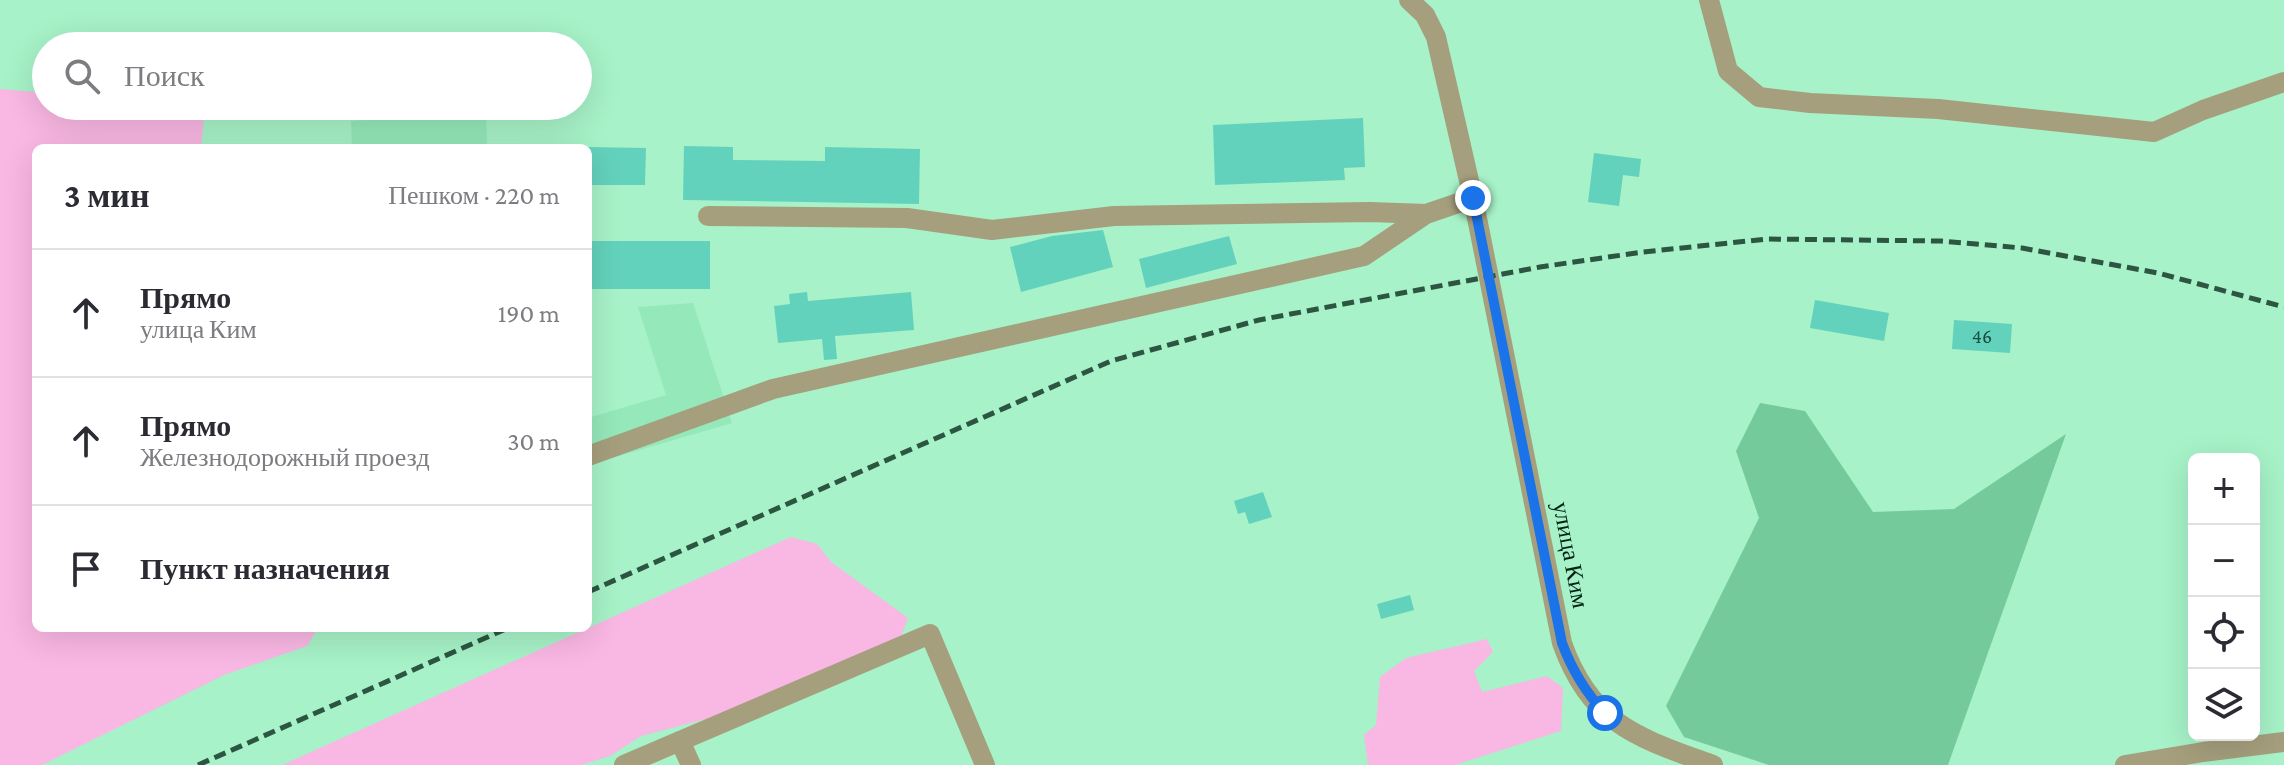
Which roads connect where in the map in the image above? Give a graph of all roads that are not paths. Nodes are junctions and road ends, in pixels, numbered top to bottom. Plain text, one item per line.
1 (1409, 0) edge
2 (1709, 0) edge
3 (2284, 82) edge
4 (1473, 198) junction
5 (1426, 214) junction
6 (708, 216) dead end
7 (592, 455) edge
8 (680, 741) junction
9 (2284, 742) edge
10 (624, 765) edge
11 (691, 765) edge
12 (985, 765) edge
13 (1713, 765) edge
14 (2125, 765) edge

1 - 4 street, улица Ким
2 - 3 street
4 - 5 street
4 - 13 street, улица Ким
5 - 6 street
5 - 7 street
8 - 10 street
8 - 11 street
8 - 12 street
9 - 14 street

